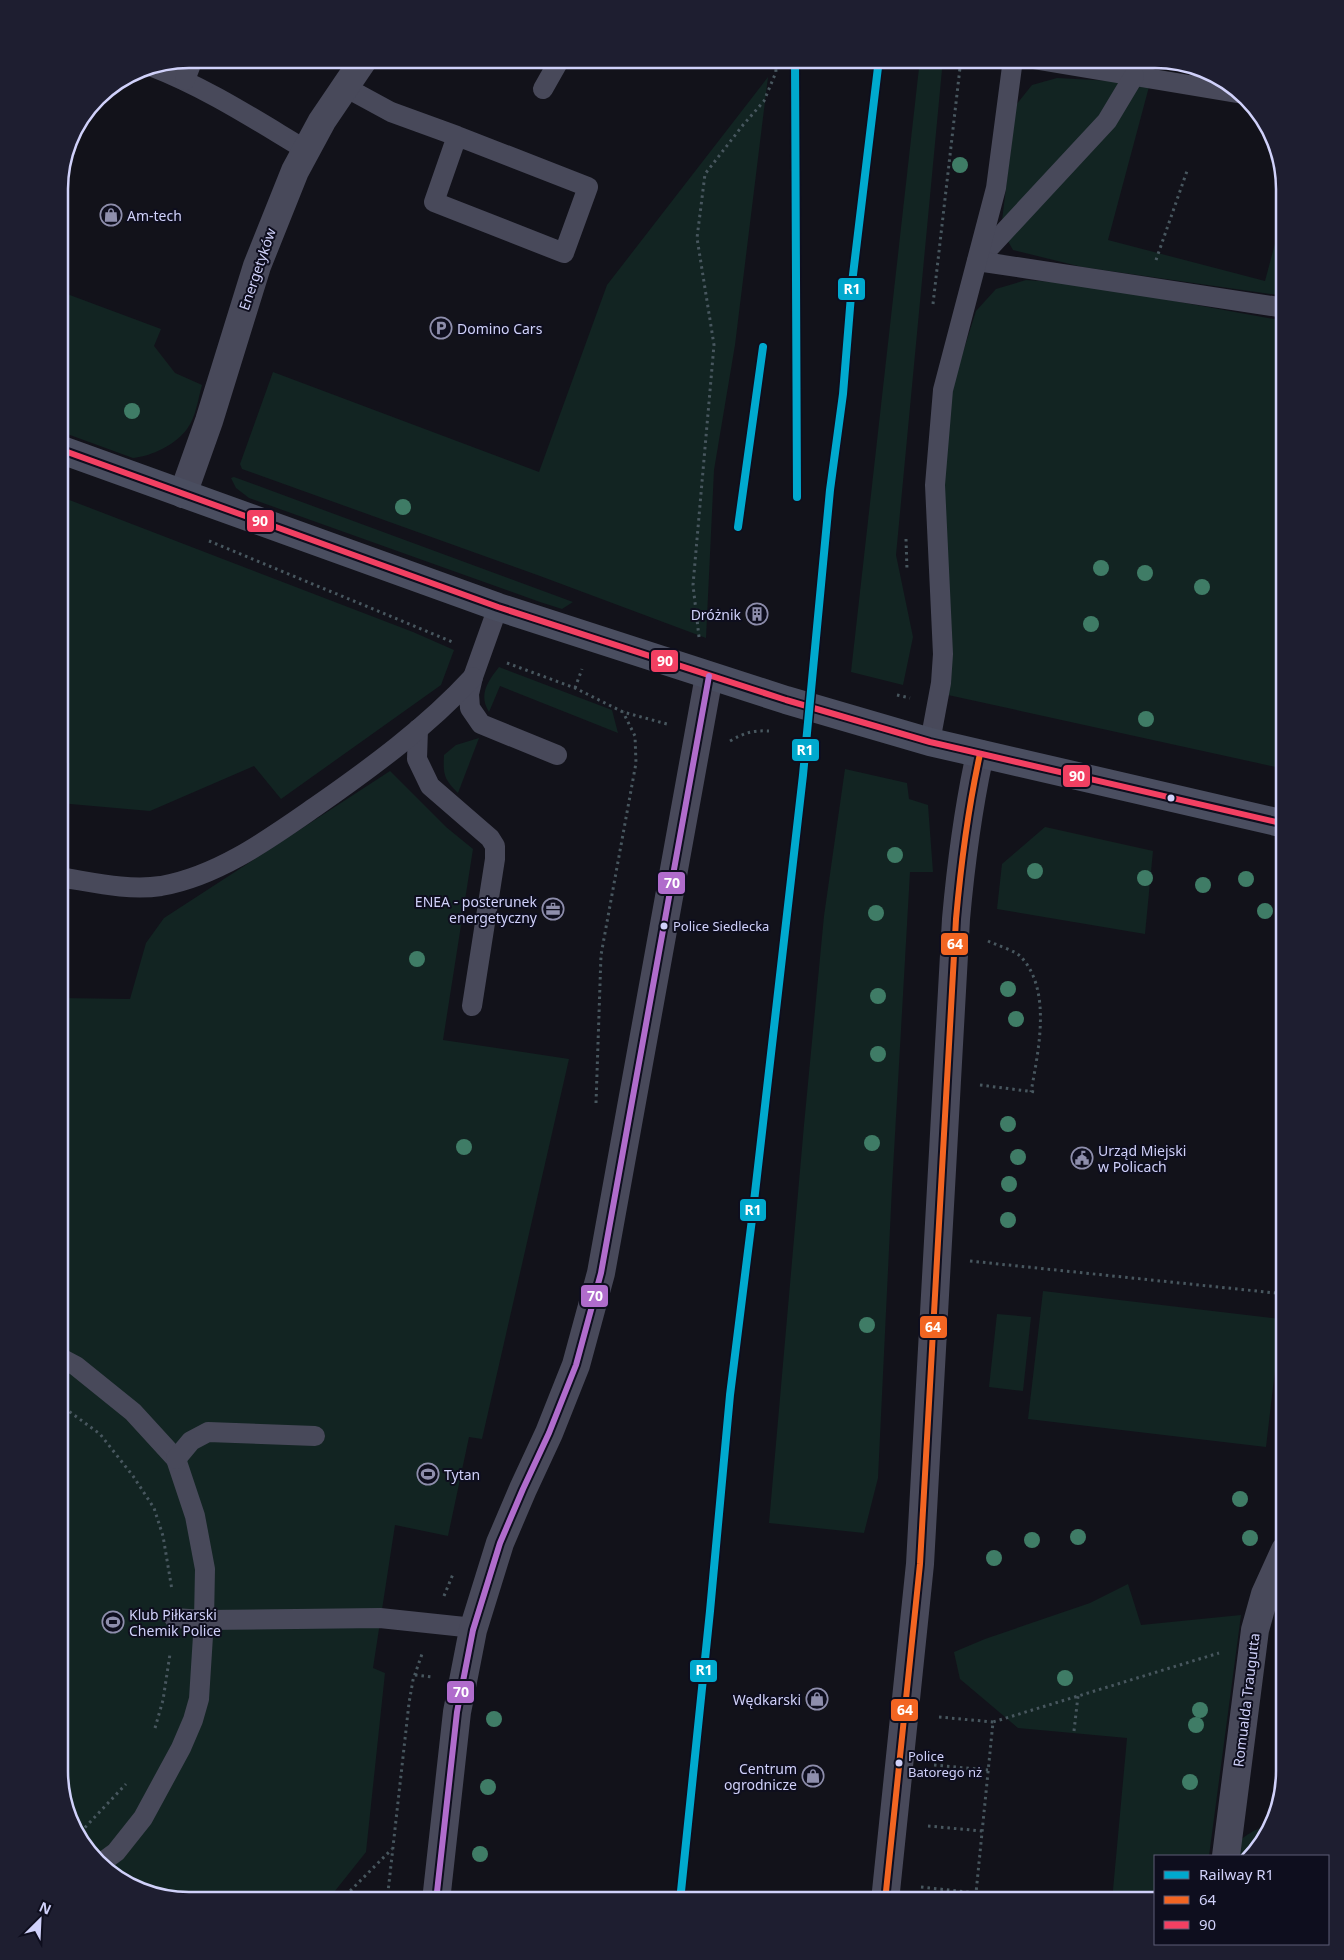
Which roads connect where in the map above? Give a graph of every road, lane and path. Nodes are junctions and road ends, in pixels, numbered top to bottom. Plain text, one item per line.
1 (189, 68) edge
2 (358, 68) edge
3 (555, 68) edge
4 (776, 68) edge
5 (1012, 68) edge
6 (1086, 68) edge
7 (162, 71) edge
8 (1134, 76) junction
9 (184, 80) junction
10 (344, 87) junction
11 (543, 89) dead end
12 (1228, 92) edge
13 (457, 136) junction
14 (306, 150) junction
15 (1187, 171) dead end
16 (1159, 253) dead end
17 (977, 261) junction
18 (1276, 307) edge
19 (68, 452) edge
20 (183, 494) junction
21 (201, 537) dead end
22 (498, 607) junction
23 (456, 643) dead end
24 (699, 643) dead end
25 (503, 661) dead end
26 (580, 673) dead end
27 (709, 676) junction
28 (473, 677) junction
29 (575, 688) junction
30 (418, 729) junction
31 (930, 742) junction
32 (980, 754) junction
33 (557, 755) dead end
34 (1276, 822) edge
35 (68, 878) edge
36 (985, 940) dead end
37 (472, 1006) dead end
38 (977, 1085) dead end
39 (596, 1109) dead end
40 (967, 1261) dead end
41 (1276, 1293) edge
42 (68, 1362) edge
43 (68, 1411) edge
44 (315, 1436) dead end
45 (176, 1459) junction
46 (1276, 1570) edge
47 (174, 1618) junction
48 (204, 1620) junction
49 (474, 1628) junction
50 (1218, 1653) dead end
51 (1078, 1696) junction
52 (939, 1717) dead end
53 (993, 1722) junction
54 (154, 1731) dead end
55 (1074, 1731) dead end
56 (934, 1765) dead end
57 (988, 1770) junction
58 (127, 1783) dead end
59 (928, 1826) dead end
60 (83, 1830) edge
61 (982, 1832) junction
62 (392, 1848) dead end
63 (1226, 1855) edge
64 (106, 1859) edge
65 (921, 1887) dead end
66 (349, 1892) edge
67 (437, 1892) edge
68 (886, 1892) edge
69 (967, 1892) edge
70 (976, 1892) edge

1 - 9 lane
2 - 10 street, Energetyków
3 - 11 lane
4 - 24 path
5 - 17 lane
6 - 8 lane
7 - 9 lane
8 - 12 lane
8 - 17 lane
9 - 14 lane
10 - 13 lane
10 - 14 street, Energetyków
13 - 13 lane
14 - 20 street, Energetyków
15 - 16 path
17 - 18 lane
17 - 31 lane
19 - 20 main road
20 - 22 main road
21 - 23 path
22 - 27 main road
22 - 28 lane
25 - 29 path
26 - 29 path
27 - 31 main road
27 - 49 street
28 - 30 lane
28 - 33 lane
29 - 39 path
30 - 35 lane
30 - 37 lane
31 - 32 main road
32 - 34 main road
32 - 68 street
36 - 38 path
40 - 41 path
42 - 45 lane
43 - 47 path
44 - 45 lane
45 - 48 lane
46 - 63 street, Romualda Traugutta
47 - 48 lane
47 - 54 path
48 - 49 lane
48 - 64 lane
49 - 67 street
50 - 51 path
51 - 53 path
51 - 55 path
52 - 53 path
53 - 57 path
56 - 57 path
57 - 61 path
58 - 60 path
59 - 61 path
61 - 70 path
62 - 66 path
65 - 69 path

